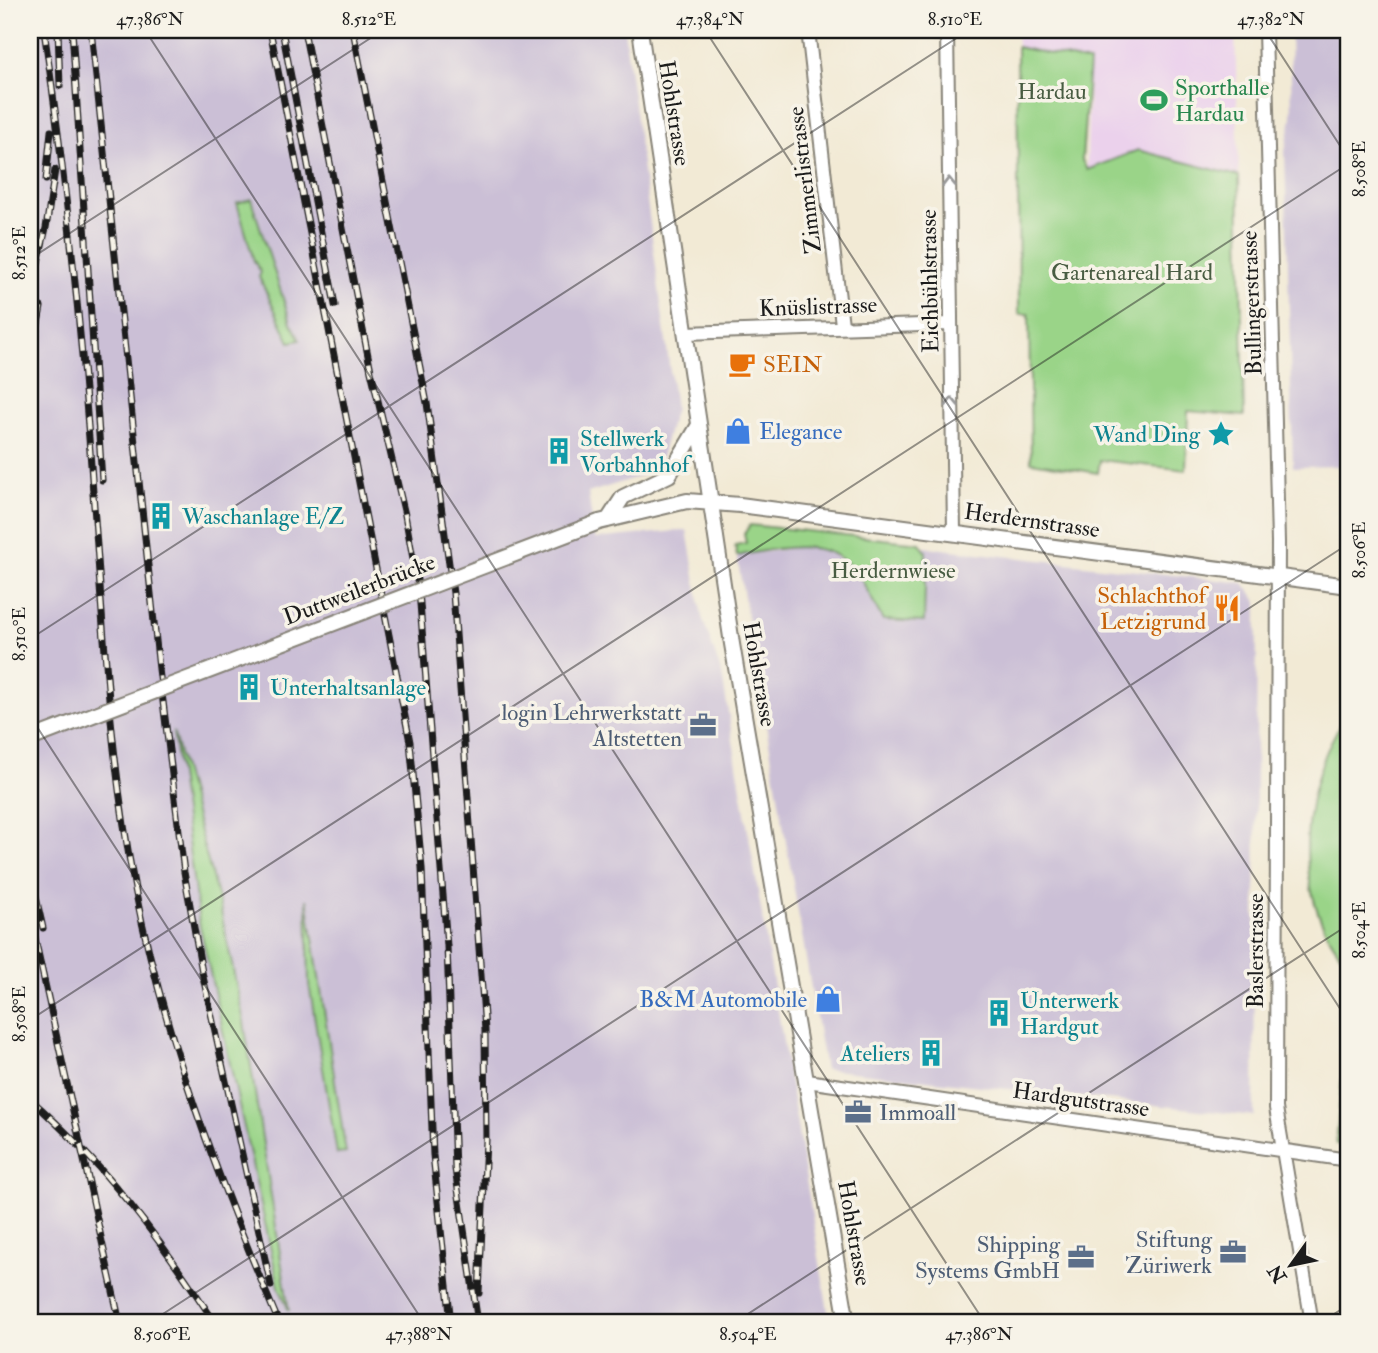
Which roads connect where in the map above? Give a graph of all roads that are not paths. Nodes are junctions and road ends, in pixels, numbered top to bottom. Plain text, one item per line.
1 (640, 30) edge
2 (808, 30) edge
3 (885, 30) edge
4 (1265, 30) edge
5 (947, 32) edge
6 (951, 324) junction
7 (842, 325) junction
8 (686, 333) junction
9 (699, 425) junction
10 (710, 502) junction
11 (603, 521) junction
12 (954, 532) junction
13 (1277, 575) junction
14 (1348, 586) edge
15 (30, 739) edge
16 (807, 1081) junction
17 (1282, 1150) junction
18 (1348, 1160) edge
19 (847, 1323) edge
20 (1312, 1323) edge

1 - 8 street, Hohlstrasse
2 - 7 street, Zimmerlistrasse
3 - 5 street
4 - 13 street, Bullingerstrasse
6 -> 5 street, Eichbühlstrasse
6 - 7 street, Knüslistrasse
12 -> 6 street, Eichbühlstrasse
7 - 8 street, Knüslistrasse
8 - 9 street, Hohlstrasse
9 - 10 street, Hohlstrasse
9 - 11 street
10 - 11 street, Duttweilerbrücke
10 - 12 street, Herdernstrasse
10 - 16 street, Hohlstrasse
11 - 15 street, Duttweilerbrücke, bridge
12 - 13 street, Herdernstrasse
13 - 14 street, Herdernstrasse
13 - 17 street, Baslerstrasse
16 - 17 street, Hardgutstrasse
16 - 19 street, Hohlstrasse
17 - 18 street, Hardgutstrasse
17 - 20 street, Baslerstrasse

